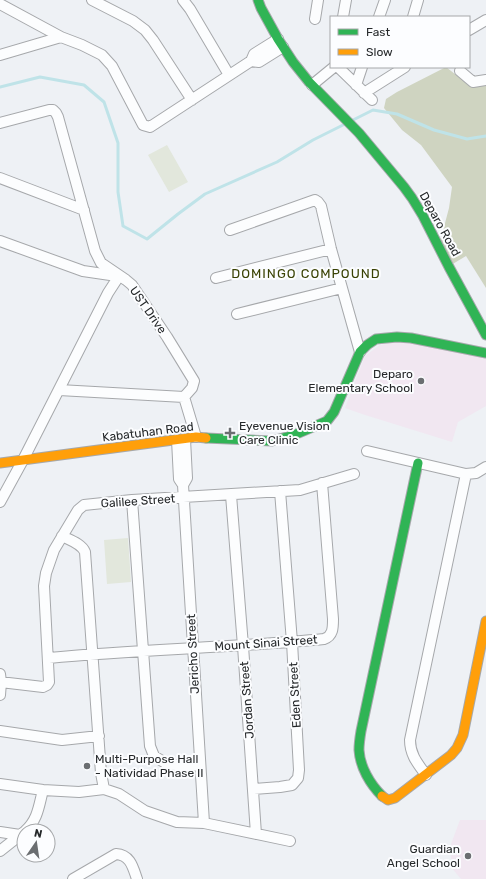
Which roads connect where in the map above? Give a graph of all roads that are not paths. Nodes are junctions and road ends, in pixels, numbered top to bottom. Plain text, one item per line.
1 (92, 0) edge
2 (183, 0) edge
3 (258, 0) edge
4 (318, 0) edge
5 (346, 0) edge
6 (385, 0) edge
7 (418, 0) edge
8 (0, 4) edge
9 (192, 5) edge
10 (343, 16) edge
11 (379, 16) edge
12 (413, 16) edge
13 (315, 19) dead end
14 (486, 20) edge
15 (470, 29) edge
16 (61, 37) junction
17 (280, 43) junction
18 (0, 47) edge
19 (10, 52) junction
20 (0, 55) edge
21 (333, 68) edge
22 (339, 68) edge
23 (362, 68) edge
24 (403, 68) edge
25 (460, 71) dead end
26 (229, 75) junction
27 (486, 80) edge
28 (312, 85) junction
29 (356, 85) junction
30 (364, 93) junction
31 (192, 100) junction
32 (372, 100) dead end
33 (0, 123) edge
34 (0, 178) edge
35 (84, 210) junction
36 (230, 230) dead end
37 (0, 241) edge
38 (331, 249) junction
39 (119, 276) junction
40 (216, 278) dead end
41 (342, 288) junction
42 (238, 314) dead end
43 (486, 335) edge
44 (360, 352) junction
45 (486, 353) edge
46 (59, 390) junction
47 (184, 397) junction
48 (196, 437) junction
49 (181, 439) junction
50 (367, 451) dead end
51 (23, 460) junction
52 (0, 463) edge
53 (418, 463) junction
54 (486, 469) edge
55 (354, 474) dead end
56 (466, 474) junction
57 (322, 483) junction
58 (280, 491) junction
59 (231, 495) junction
60 (184, 497) junction
61 (132, 500) junction
62 (0, 502) edge
63 (62, 536) junction
64 (486, 621) edge
65 (292, 642) junction
66 (243, 646) junction
67 (193, 648) junction
68 (143, 651) junction
69 (93, 654) junction
70 (48, 658) junction
71 (0, 679) edge
72 (0, 695) edge
73 (0, 731) edge
74 (98, 736) junction
75 (200, 765) junction
76 (426, 775) junction
77 (0, 784) edge
78 (104, 789) junction
79 (253, 789) junction
80 (43, 790) junction
81 (33, 823) edge
82 (204, 823) junction
83 (0, 832) edge
84 (16, 833) edge
85 (256, 834) junction
86 (16, 838) edge
87 (290, 841) dead end
88 (0, 851) edge
89 (73, 879) edge
90 (137, 879) edge

1 - 31 street
2 - 9 street
3 - 17 street, Deparo Road
4 - 13 street
5 - 10 street
6 - 11 street
7 - 12 street
8 - 16 street
9 - 26 street
14 - 15 street
16 - 19 street
16 - 31 street
17 - 26 street
17 - 28 street, Deparo Road
18 - 19 street
19 - 20 street
21 - 28 street
22 - 29 street
23 - 29 street
24 - 30 street
25 - 27 street
26 - 31 street
28 - 43 street, Deparo Road
29 - 30 street
30 - 32 street
33 - 35 street
34 - 35 street
35 - 39 street
36 - 38 street
37 - 39 street, UST Drive
38 - 40 street
38 - 41 street
39 - 46 street
39 - 47 street, UST Drive
41 - 42 street
41 - 44 street
44 - 45 street, Kabatuhan Road
44 - 48 street, Kabatuhan Road
46 - 47 street
46 - 51 street
47 - 48 street
48 - 49 street, Kabatuhan Road
49 - 51 street, Kabatuhan Road
49 - 60 street, Jericho Street
50 - 53 street
51 - 52 street, Kabatuhan Road
51 - 62 street
53 - 56 street
53 - 76 street
54 - 56 street
55 - 57 street, Galilee Street
56 - 76 street
57 - 58 street, Galilee Street
57 - 65 street, Mount Sinai Street
58 - 59 street, Galilee Street
58 - 65 street, Eden Street
59 - 60 street, Galilee Street
59 - 66 street, Jordan Street
60 - 61 street, Galilee Street
60 - 67 street, Jericho Street
61 - 63 street, Galilee Street
61 - 68 street
63 - 69 street
63 - 70 street, Galilee Street
64 - 76 street
65 - 66 street, Mount Sinai Street
65 - 79 street, Eden Street
66 - 67 street, Mount Sinai Street
66 - 79 street, Jordan Street
67 - 68 street, Mount Sinai Street
67 - 75 street, Jericho Street
68 - 69 street, Mount Sinai Street
68 - 75 street
69 - 70 street, Mount Sinai Street
69 - 74 street
70 - 71 street, Galilee Street
71 - 72 street
73 - 74 street
74 - 78 street
75 - 82 street, Jericho Street
77 - 80 street
78 - 80 street
78 - 82 street
79 - 85 street, Jordan Street
80 - 81 street
82 - 85 street
83 - 84 street
85 - 87 street
86 - 88 street
89 - 90 street

